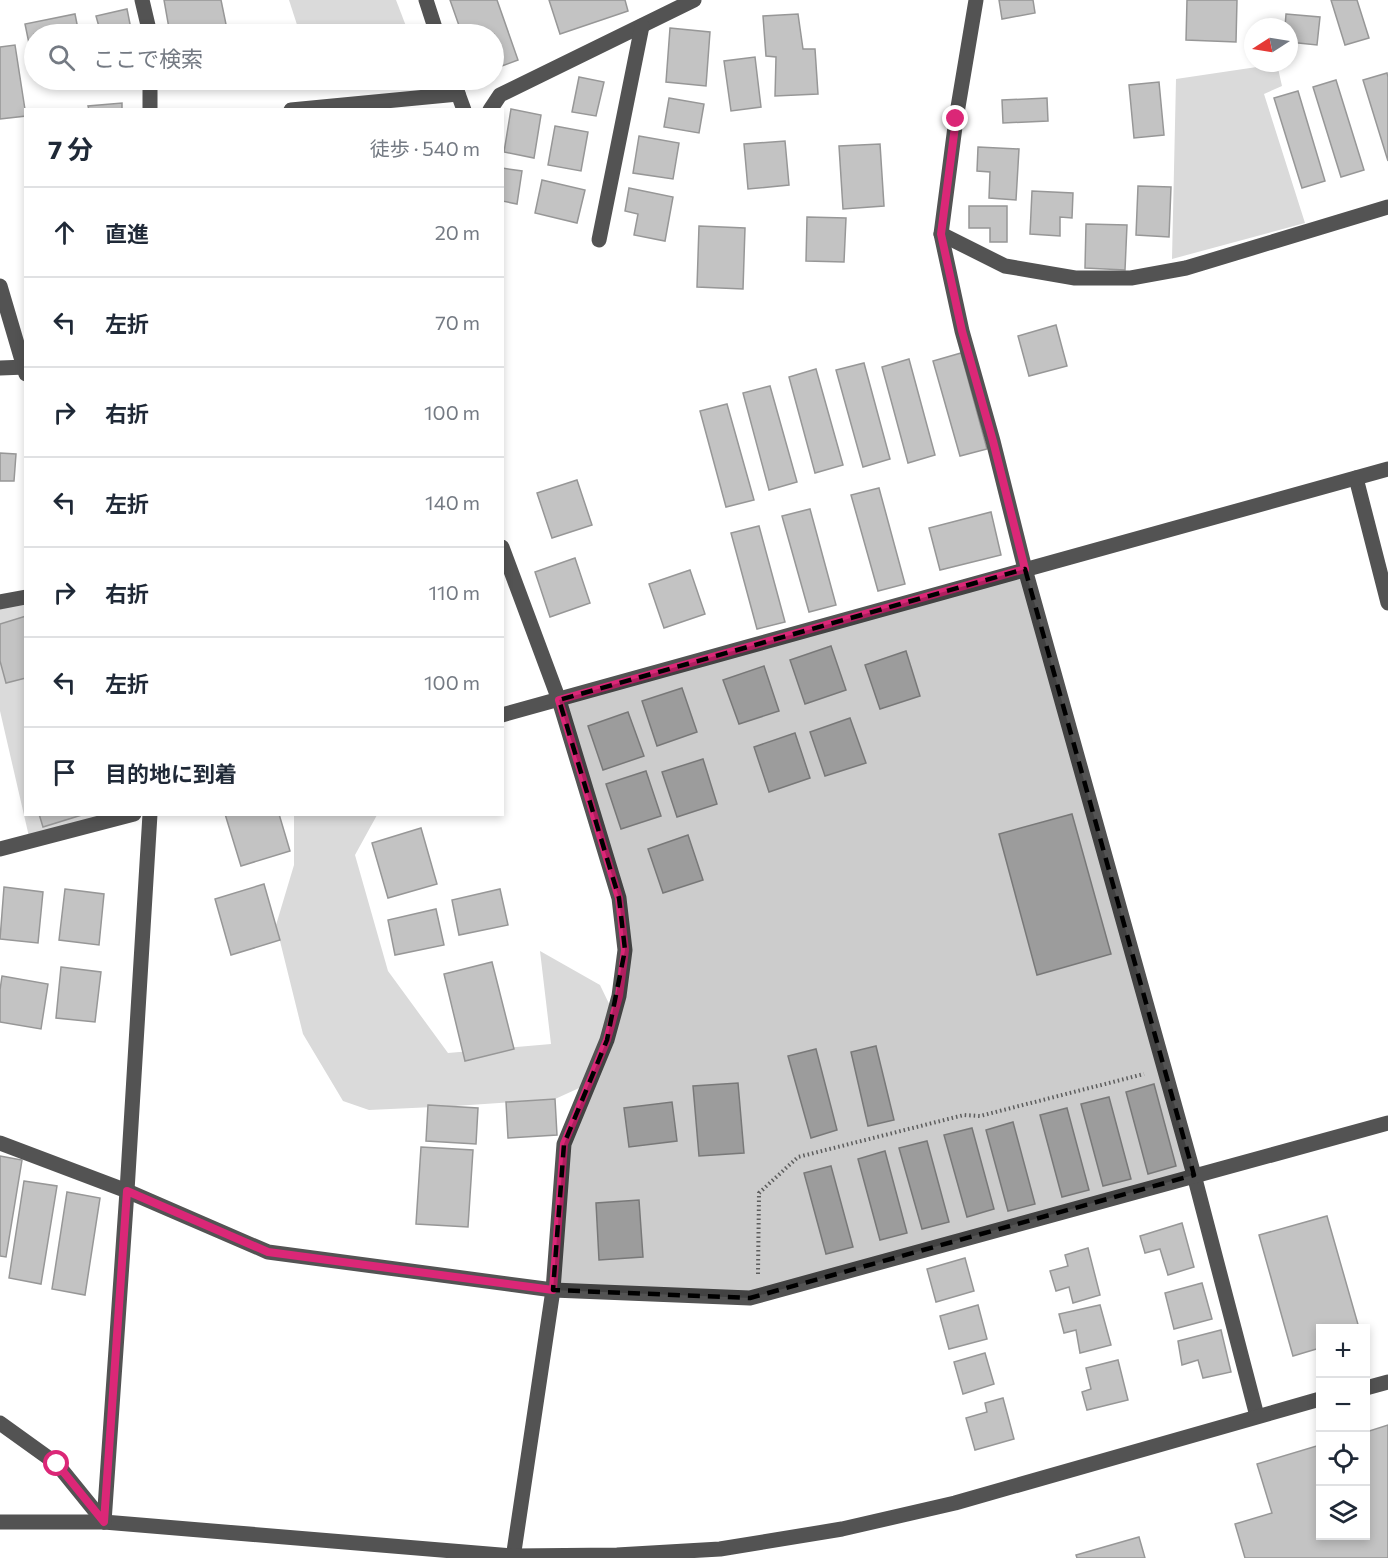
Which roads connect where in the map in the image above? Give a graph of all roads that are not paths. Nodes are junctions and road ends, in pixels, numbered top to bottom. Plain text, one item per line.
1 (142, 0) edge
2 (426, 0) edge
3 (694, 0) edge
4 (976, 0) edge
5 (148, 24) edge
6 (434, 24) edge
7 (642, 26) junction
8 (150, 90) edge
9 (434, 90) edge
10 (457, 90) edge
11 (150, 108) edge
12 (305, 108) edge
13 (463, 108) edge
14 (491, 108) edge
15 (1388, 207) edge
16 (941, 234) junction
17 (599, 240) dead end
18 (0, 286) edge
19 (24, 366) edge
20 (0, 369) edge
21 (24, 369) edge
22 (1388, 469) edge
23 (1356, 478) junction
24 (504, 552) edge
25 (1025, 569) junction
26 (24, 597) edge
27 (0, 602) edge
28 (1388, 603) edge
29 (559, 700) junction
30 (504, 714) edge
31 (126, 816) edge
32 (150, 816) edge
33 (0, 849) edge
34 (1388, 1123) edge
35 (0, 1143) edge
36 (1194, 1175) junction
37 (127, 1191) junction
38 (553, 1290) junction
39 (1388, 1382) edge
40 (1370, 1387) edge
41 (1316, 1400) edge
42 (1257, 1416) junction
43 (0, 1423) edge
44 (0, 1522) edge
45 (104, 1522) junction
46 (513, 1557) edge

1 - 5 street
2 - 6 street
3 - 7 street
4 - 16 street
7 - 14 street
7 - 17 street
8 - 11 street
9 - 12 street
10 - 13 street
15 - 16 street
16 - 25 street
18 - 19 street
20 - 21 street
22 - 23 street
23 - 25 street
23 - 28 street
24 - 29 street
25 - 29 street
25 - 36 street
26 - 27 street
29 - 30 street
29 - 38 street
31 - 33 street
32 - 37 street
34 - 36 street
35 - 37 street
36 - 38 street
36 - 42 street
37 - 38 street
37 - 45 street
38 - 46 street
39 - 40 street
41 - 42 street
42 - 46 street
43 - 45 street
44 - 45 street
45 - 46 street

